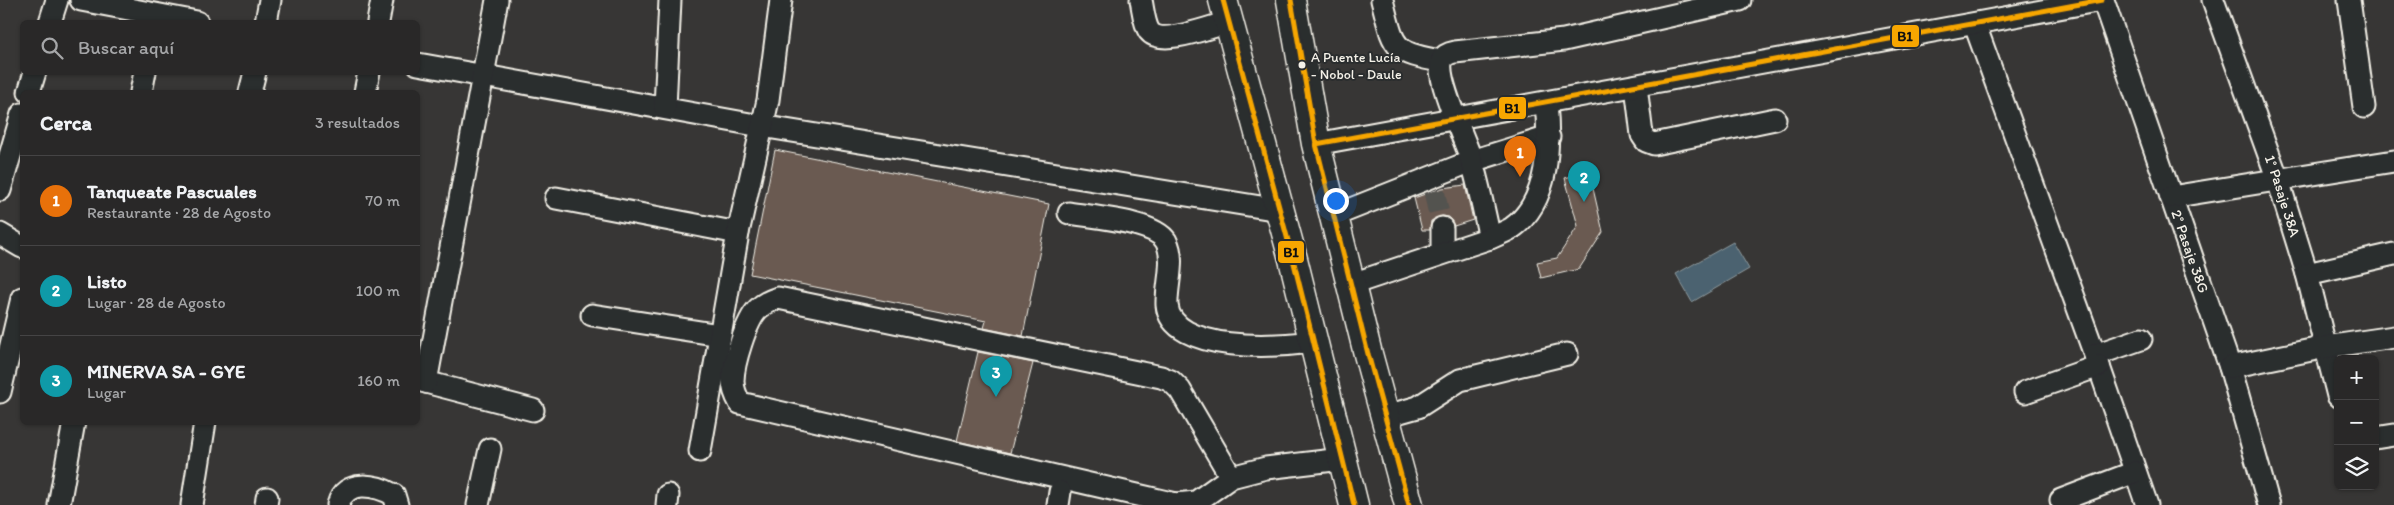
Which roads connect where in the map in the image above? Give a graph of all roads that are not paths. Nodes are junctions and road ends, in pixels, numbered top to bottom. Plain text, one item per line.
1 (57, 0) edge
2 (81, 0) edge
3 (270, 0) edge
4 (382, 0) edge
5 (498, 0) edge
6 (670, 0) edge
7 (780, 0) edge
8 (1141, 0) edge
9 (1291, 0) edge
10 (1382, 0) edge
11 (1740, 0) edge
12 (2102, 0) edge
13 (2213, 0) edge
14 (2349, 0) edge
15 (1226, 11) edge
16 (158, 12) edge
17 (51, 20) edge
18 (189, 20) edge
19 (266, 20) edge
20 (378, 20) edge
21 (1975, 25) junction
22 (1441, 61) junction
23 (420, 64) edge
24 (34, 75) edge
25 (144, 75) edge
26 (254, 75) edge
27 (368, 75) edge
28 (484, 77) junction
29 (1636, 86) junction
30 (30, 90) edge
31 (141, 90) edge
32 (250, 90) edge
33 (365, 90) edge
34 (1546, 103) junction
35 (2364, 107) dead end
36 (665, 108) junction
37 (1456, 118) junction
38 (1775, 120) dead end
39 (20, 121) edge
40 (761, 126) junction
41 (1549, 137) junction
42 (1316, 144) junction
43 (1472, 161) junction
44 (2394, 161) edge
45 (2278, 180) junction
46 (0, 190) edge
47 (2172, 197) junction
48 (556, 198) dead end
49 (1279, 210) junction
50 (1069, 213) dead end
51 (1333, 216) junction
52 (1442, 228) tunnel mouth
53 (738, 233) junction
54 (0, 234) edge
55 (1490, 238) junction
56 (20, 246) edge
57 (1442, 253) junction
58 (2394, 254) edge
59 (2307, 274) junction
60 (1352, 284) junction
61 (20, 307) edge
62 (592, 315) dead end
63 (720, 335) junction
64 (2394, 337) edge
65 (2141, 338) dead end
66 (1313, 341) junction
67 (2326, 347) junction
68 (1567, 354) dead end
69 (2097, 360) junction
70 (2230, 367) junction
71 (2334, 380) edge
72 (422, 381) edge
73 (0, 392) edge
74 (2025, 392) dead end
75 (533, 410) dead end
76 (1386, 416) junction
77 (73, 425) edge
78 (205, 425) edge
79 (2394, 435) edge
80 (2379, 437) edge
81 (490, 450) dead end
82 (700, 451) dead end
83 (1342, 459) junction
84 (2135, 472) junction
85 (1231, 477) junction
86 (2061, 500) dead end
87 (59, 505) edge
88 (192, 505) edge
89 (338, 505) edge
90 (397, 505) edge
91 (478, 505) edge
92 (1354, 505) edge
93 (1409, 505) edge
94 (2147, 505) edge
95 (2269, 505) edge

1 - 17 street
2 - 16 street
3 - 19 street
4 - 20 street
5 - 28 street
6 - 36 street
7 - 40 street
8 - 15 street
9 - 42 highway
10 - 22 street
11 - 22 street
12 - 21 street
12 - 47 street, 2° Pasaje 38G
13 - 45 street, 1° Pasaje 38A
14 - 35 street
15 - 49 highway
16 - 18 street
21 - 29 street
21 - 69 street
22 - 37 street
23 - 28 street
24 - 30 street
25 - 31 street
26 - 32 street
27 - 33 street
28 - 36 street
28 - 72 street
29 - 34 street
29 - 38 street
34 - 37 street
34 - 41 street
36 - 40 street
37 - 42 street
37 - 43 street
39 - 46 street
40 - 49 street
40 - 53 street
41 - 43 street
41 - 55 street
42 - 51 highway
43 - 51 street
43 - 55 street
44 - 45 street
45 - 47 street
45 - 59 street, 1° Pasaje 38A
47 - 70 street, 2° Pasaje 38G
48 - 53 street
49 - 66 highway
50 - 66 street
51 - 60 highway
52 - 57 street
53 - 63 street
54 - 56 street
55 - 57 street
57 - 60 street
58 - 59 street
59 - 67 street, 1° Pasaje 38A
60 - 76 highway
61 - 73 street
62 - 63 street
63 - 82 street
64 - 67 street
65 - 69 street
66 - 83 highway
67 - 70 street
67 - 71 street, 1° Pasaje 38A
68 - 76 street
69 - 74 street
69 - 84 street
70 - 95 street, 2° Pasaje 38G
72 - 75 street
76 - 93 highway
77 - 87 street
78 - 88 street
79 - 80 street
81 - 91 street
83 - 85 street
83 - 92 highway
84 - 86 street
84 - 94 street
85 - 85 street
89 - 90 street

